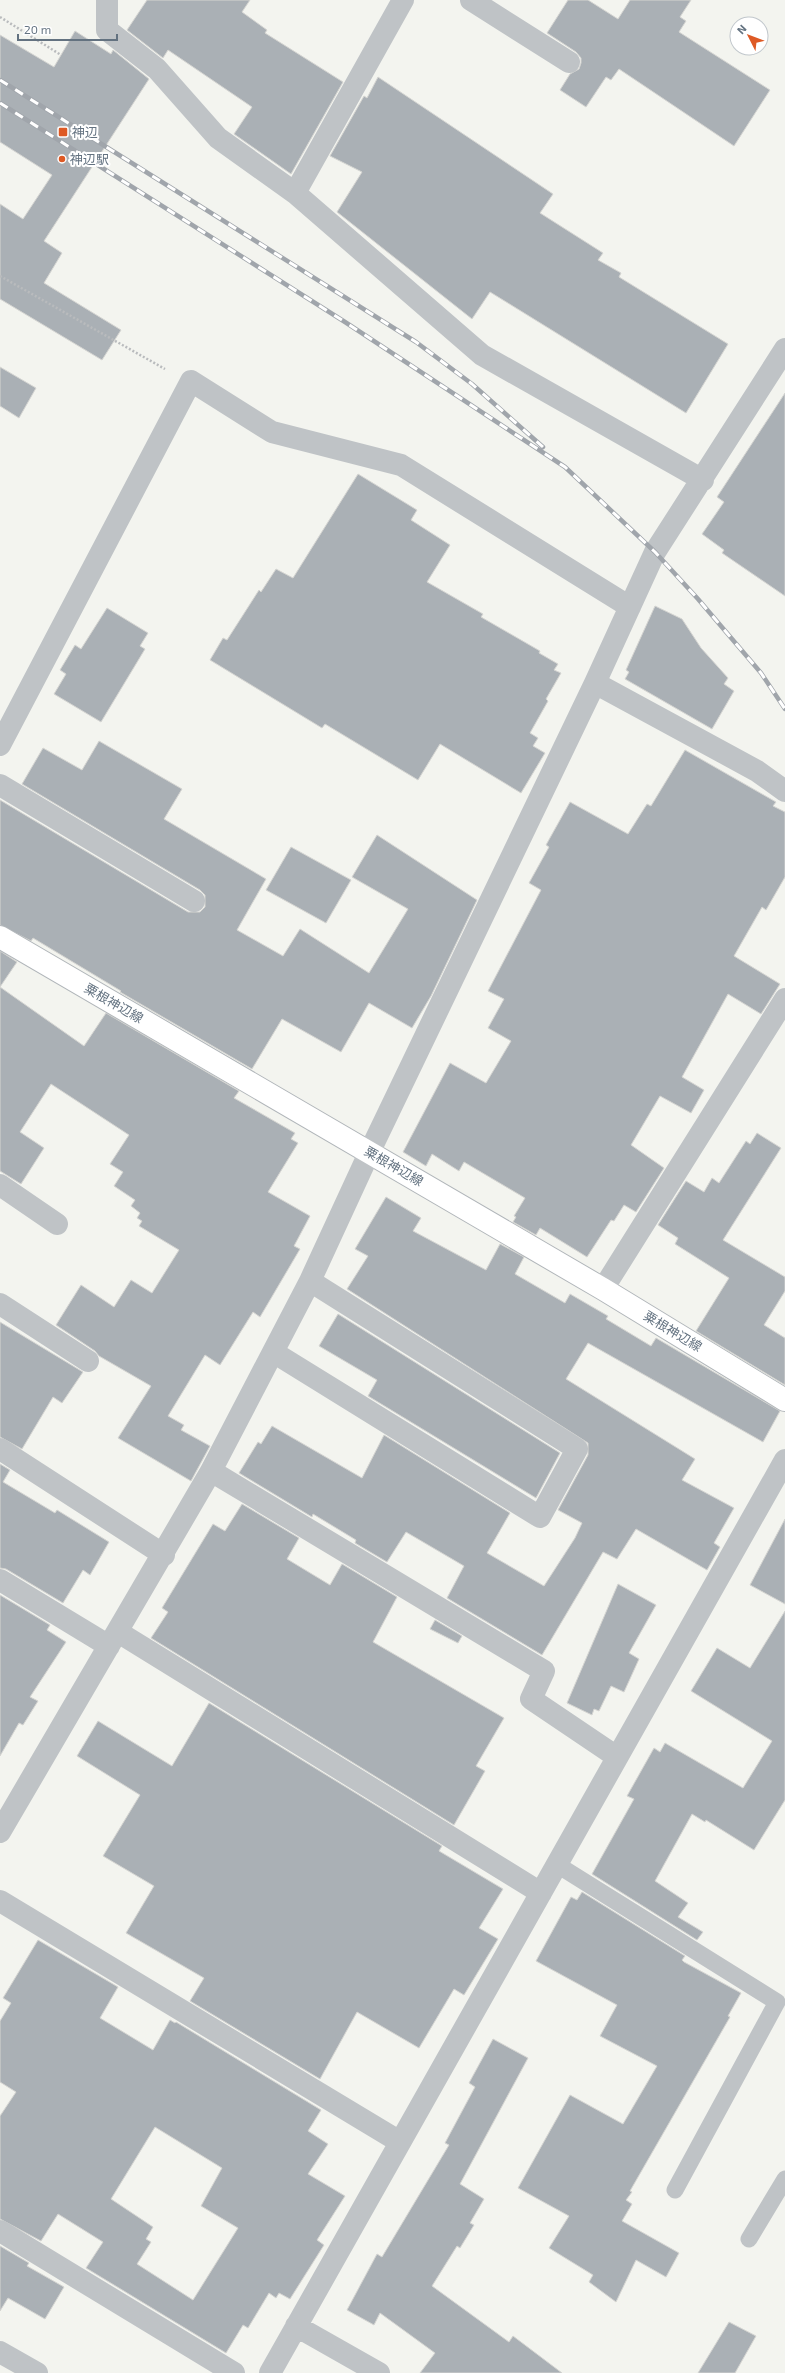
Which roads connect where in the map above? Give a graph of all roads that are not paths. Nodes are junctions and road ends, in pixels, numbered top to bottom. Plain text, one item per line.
1 (107, 0) edge
2 (403, 0) edge
3 (471, 0) edge
4 (569, 62) dead end
5 (295, 193) junction
6 (785, 349) edge
7 (703, 480) junction
8 (630, 607) junction
9 (595, 683) junction
10 (0, 745) edge
11 (0, 785) edge
12 (785, 790) edge
13 (194, 901) dead end
14 (0, 937) edge
15 (785, 999) edge
16 (370, 1151) junction
17 (0, 1185) edge
18 (57, 1224) dead end
19 (310, 1281) junction
20 (603, 1289) junction
21 (0, 1304) edge
22 (273, 1352) junction
23 (88, 1361) dead end
24 (785, 1400) edge
25 (0, 1449) edge
26 (785, 1460) edge
27 (211, 1472) junction
28 (164, 1555) junction
29 (0, 1580) edge
30 (113, 1639) junction
31 (617, 1757) junction
32 (0, 1832) edge
33 (556, 1864) junction
34 (541, 1893) junction
35 (0, 1901) edge
36 (781, 2005) edge
37 (400, 2142) junction
38 (785, 2179) edge
39 (675, 2190) dead end
40 (0, 2231) edge
41 (750, 2239) dead end
42 (296, 2326) junction
43 (0, 2352) edge
44 (37, 2373) edge
45 (234, 2373) edge
46 (270, 2373) edge
47 (379, 2373) edge

1 - 5 street
2 - 5 street
3 - 4 street
5 - 7 street
6 - 7 street
7 - 8 street
8 - 9 street
8 - 10 street
9 - 12 street
9 - 16 street
11 - 13 street
14 - 16 main road, 粟根神辺線
15 - 20 street
16 - 19 street
16 - 20 main road, 粟根神辺線
17 - 18 street
19 - 22 street
19 - 22 street
20 - 24 main road, 粟根神辺線
21 - 23 street
22 - 27 street
25 - 28 street
26 - 31 street
27 - 28 street
27 - 31 street
28 - 30 street
29 - 30 street
30 - 32 street
30 - 34 street
31 - 33 street
33 - 34 street
33 - 36 lane
34 - 37 street
35 - 37 street
36 - 39 lane
37 - 42 street
38 - 41 lane
40 - 45 street
42 - 46 street
42 - 47 street
43 - 44 street

